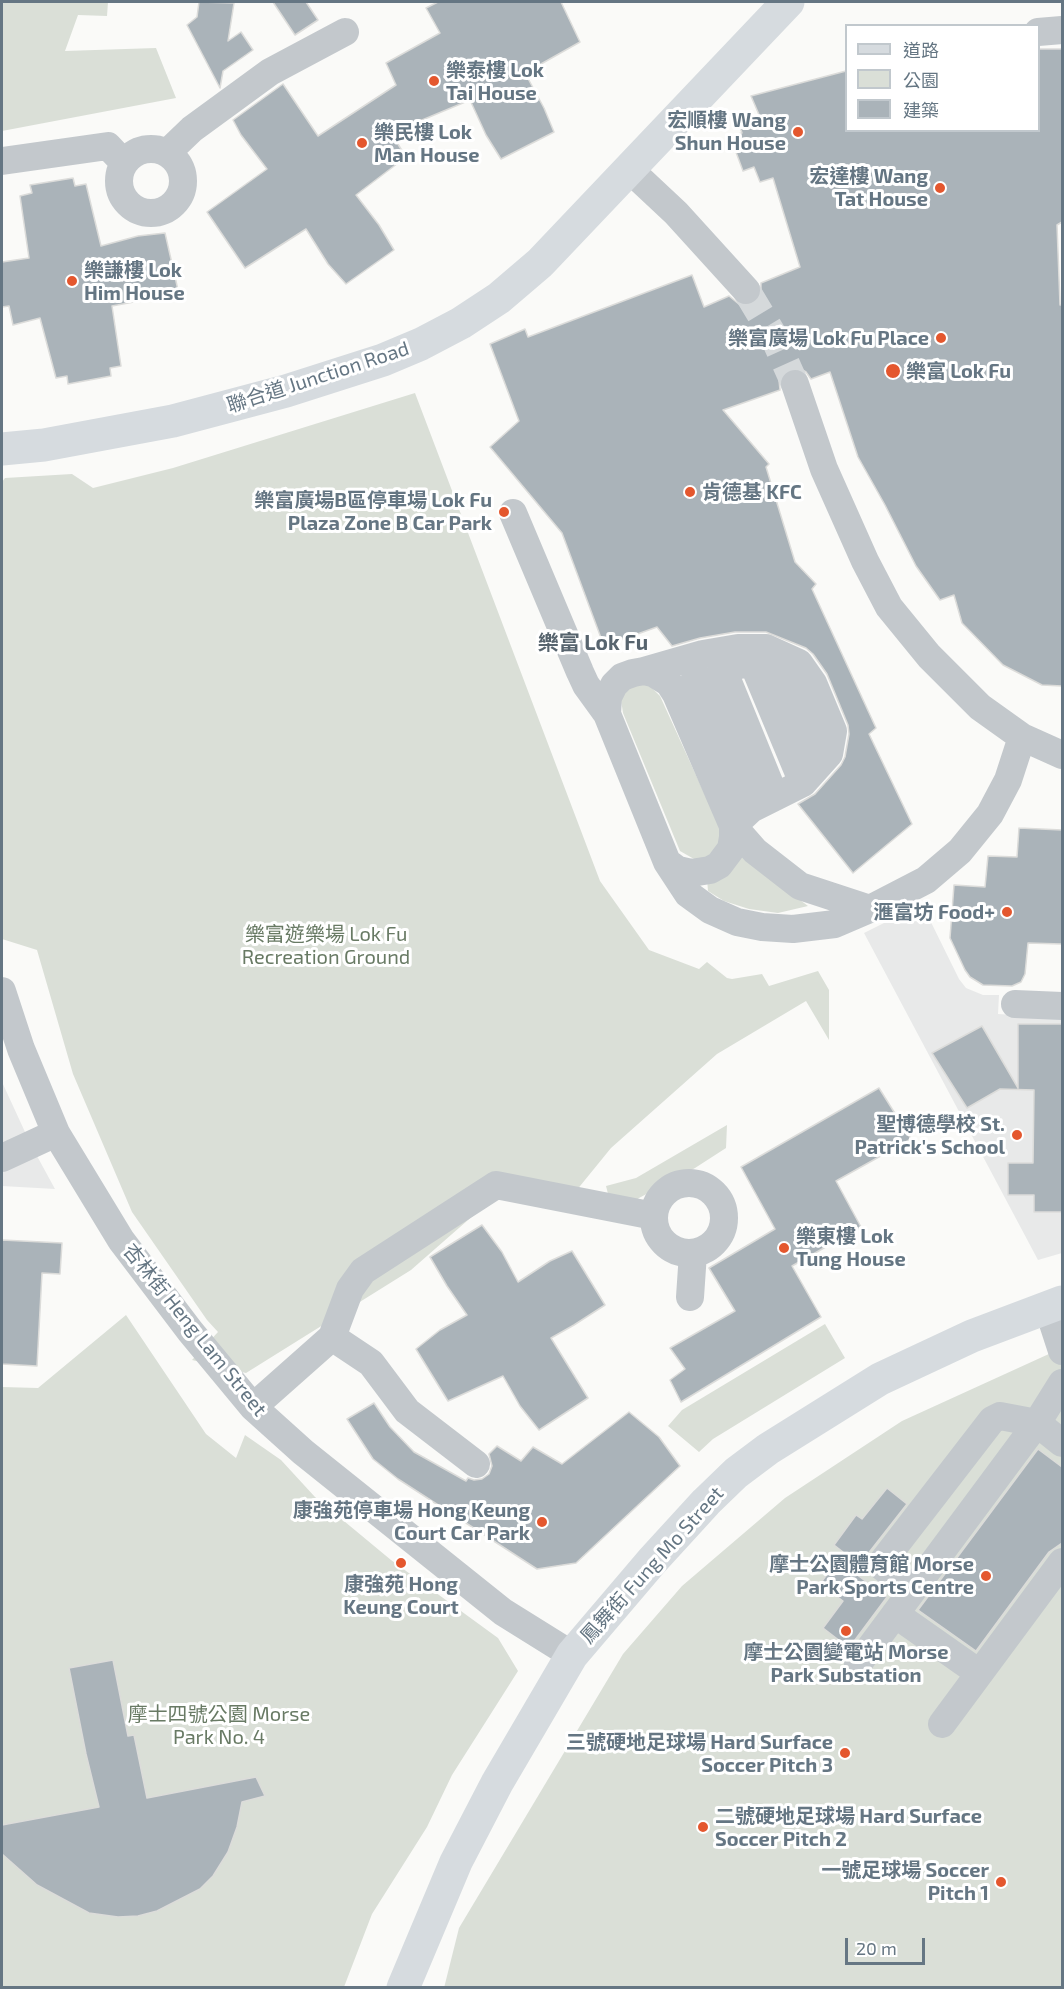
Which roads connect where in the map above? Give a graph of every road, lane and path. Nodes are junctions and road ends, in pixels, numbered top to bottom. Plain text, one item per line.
1 (788, 2) edge
2 (1062, 30) edge
3 (345, 32) dead end
4 (1040, 32) edge
5 (167, 153) junction
6 (2, 161) edge
7 (124, 163) junction
8 (629, 169) junction
9 (746, 290) tunnel mouth
10 (795, 384) tunnel mouth
11 (2, 449) edge
12 (513, 513) dead end
13 (722, 668) junction
14 (669, 676) junction
15 (607, 714) junction
16 (1022, 737) junction
17 (1062, 740) edge
18 (1062, 755) edge
19 (803, 783) junction
20 (753, 811) junction
21 (667, 862) junction
22 (870, 909) junction
23 (2, 991) edge
24 (1015, 1004) dead end
25 (1062, 1006) edge
26 (56, 1133) junction
27 (2, 1158) edge
28 (654, 1216) junction
29 (693, 1253) junction
30 (690, 1297) dead end
31 (1055, 1305) edge
32 (332, 1337) junction
33 (1062, 1351) edge
34 (1062, 1383) edge
35 (253, 1407) junction
36 (1036, 1423) junction
37 (1062, 1443) edge
38 (476, 1464) dead end
39 (1062, 1562) edge
40 (902, 1605) junction
41 (572, 1655) junction
42 (858, 1664) dead end
43 (979, 1673) junction
44 (942, 1724) dead end
45 (403, 1988) edge

1 - 8 main road, 聯合道 Junction Road
2 - 4 street
3 - 5 street
5 - 7 street
5 - 7 street
6 - 7 street
8 - 9 street
8 - 11 main road, 聯合道 Junction Road
10 - 16 street
12 - 15 street
13 - 14 street
13 - 19 street
13 - 20 street
14 - 15 street
14 - 19 street
14 - 20 street
15 - 21 street
16 - 17 street
16 - 18 street
16 - 22 street
19 - 20 street
20 - 21 street
20 - 22 street
21 - 22 street
23 - 26 street, 杏林街 Heng Lam Street
24 - 25 street
26 - 27 street
26 - 35 street, 杏林街 Heng Lam Street
28 - 29 street
28 - 29 street
28 - 32 street
29 - 30 street
31 - 33 street
31 - 41 main road, 鳳舞街 Fung Mo Street
32 - 35 street
32 - 38 street
34 - 36 street
35 - 41 street, 杏林街 Heng Lam Street
36 - 37 street
36 - 40 street
36 - 40 street
39 - 43 street
40 - 42 street
40 - 43 street
41 - 45 main road, 鳳舞街 Fung Mo Street
43 - 44 street

